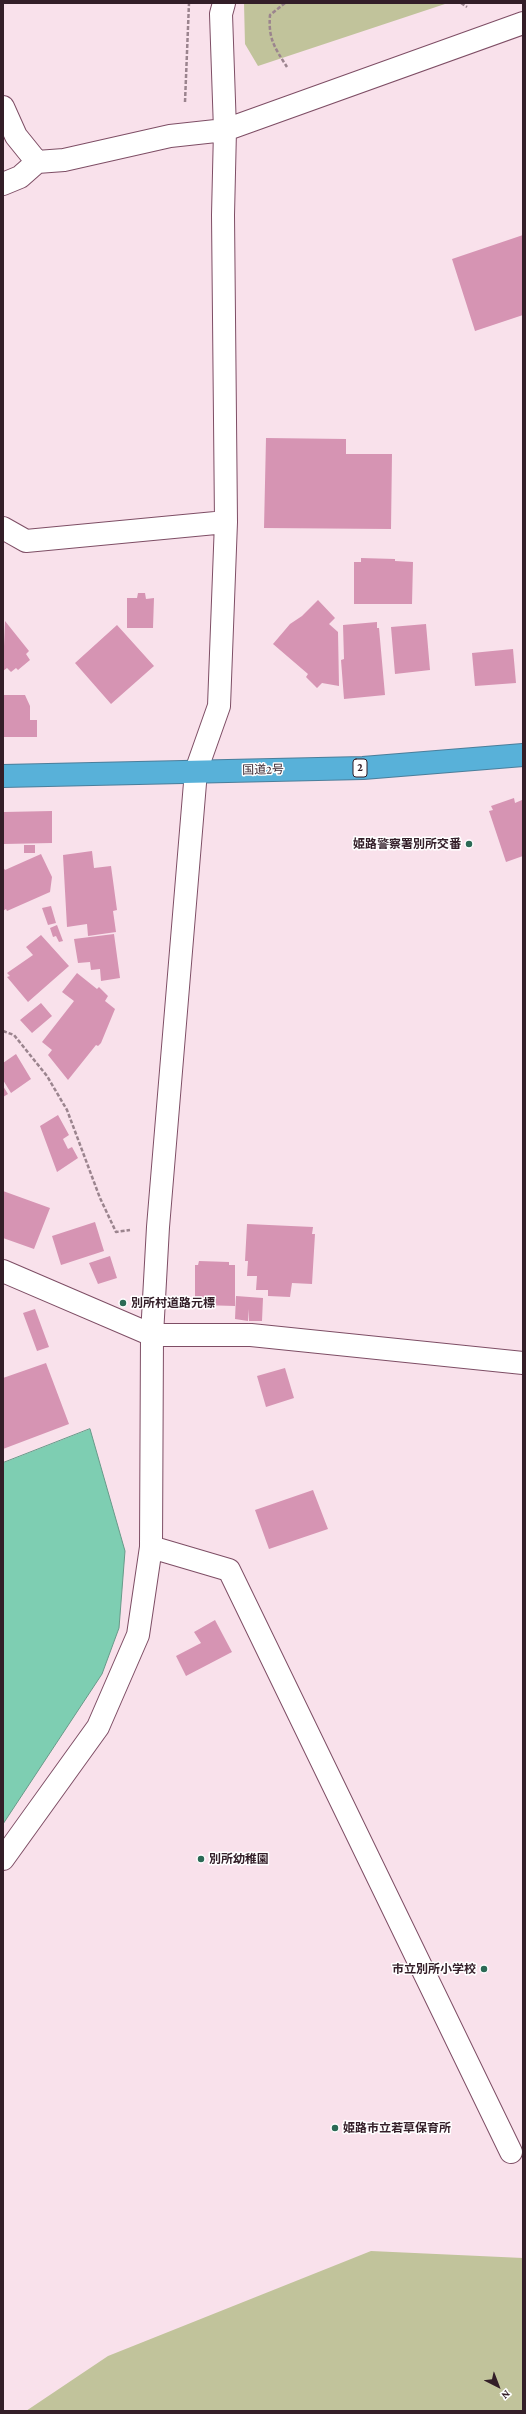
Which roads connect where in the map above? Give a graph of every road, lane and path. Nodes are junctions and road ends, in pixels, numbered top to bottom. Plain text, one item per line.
1 (189, 3) edge
2 (224, 3) edge
3 (285, 3) edge
4 (461, 3) edge
5 (467, 7) dead end
6 (523, 23) edge
7 (287, 67) dead end
8 (185, 102) dead end
9 (3, 107) edge
10 (225, 130) junction
11 (37, 162) junction
12 (3, 184) edge
13 (226, 522) junction
14 (3, 528) edge
15 (523, 755) edge
16 (196, 772) junction
17 (3, 776) edge
18 (3, 1031) edge
19 (158, 1227) junction
20 (3, 1271) edge
21 (152, 1335) junction
22 (523, 1363) edge
23 (151, 1547) junction
24 (3, 1859) edge
25 (511, 2152) dead end

1 - 8 path
2 - 10 street
3 - 7 path
4 - 5 path
6 - 10 street
9 - 11 street
10 - 11 street
10 - 13 street
11 - 12 street
13 - 14 street
13 - 16 street
15 - 16 highway, 国道2号 / 2
16 - 17 highway, 国道2号 / 2
16 - 19 street
18 - 19 path
19 - 21 street
20 - 21 street
21 - 22 street
21 - 23 street
23 - 24 street
23 - 25 street

